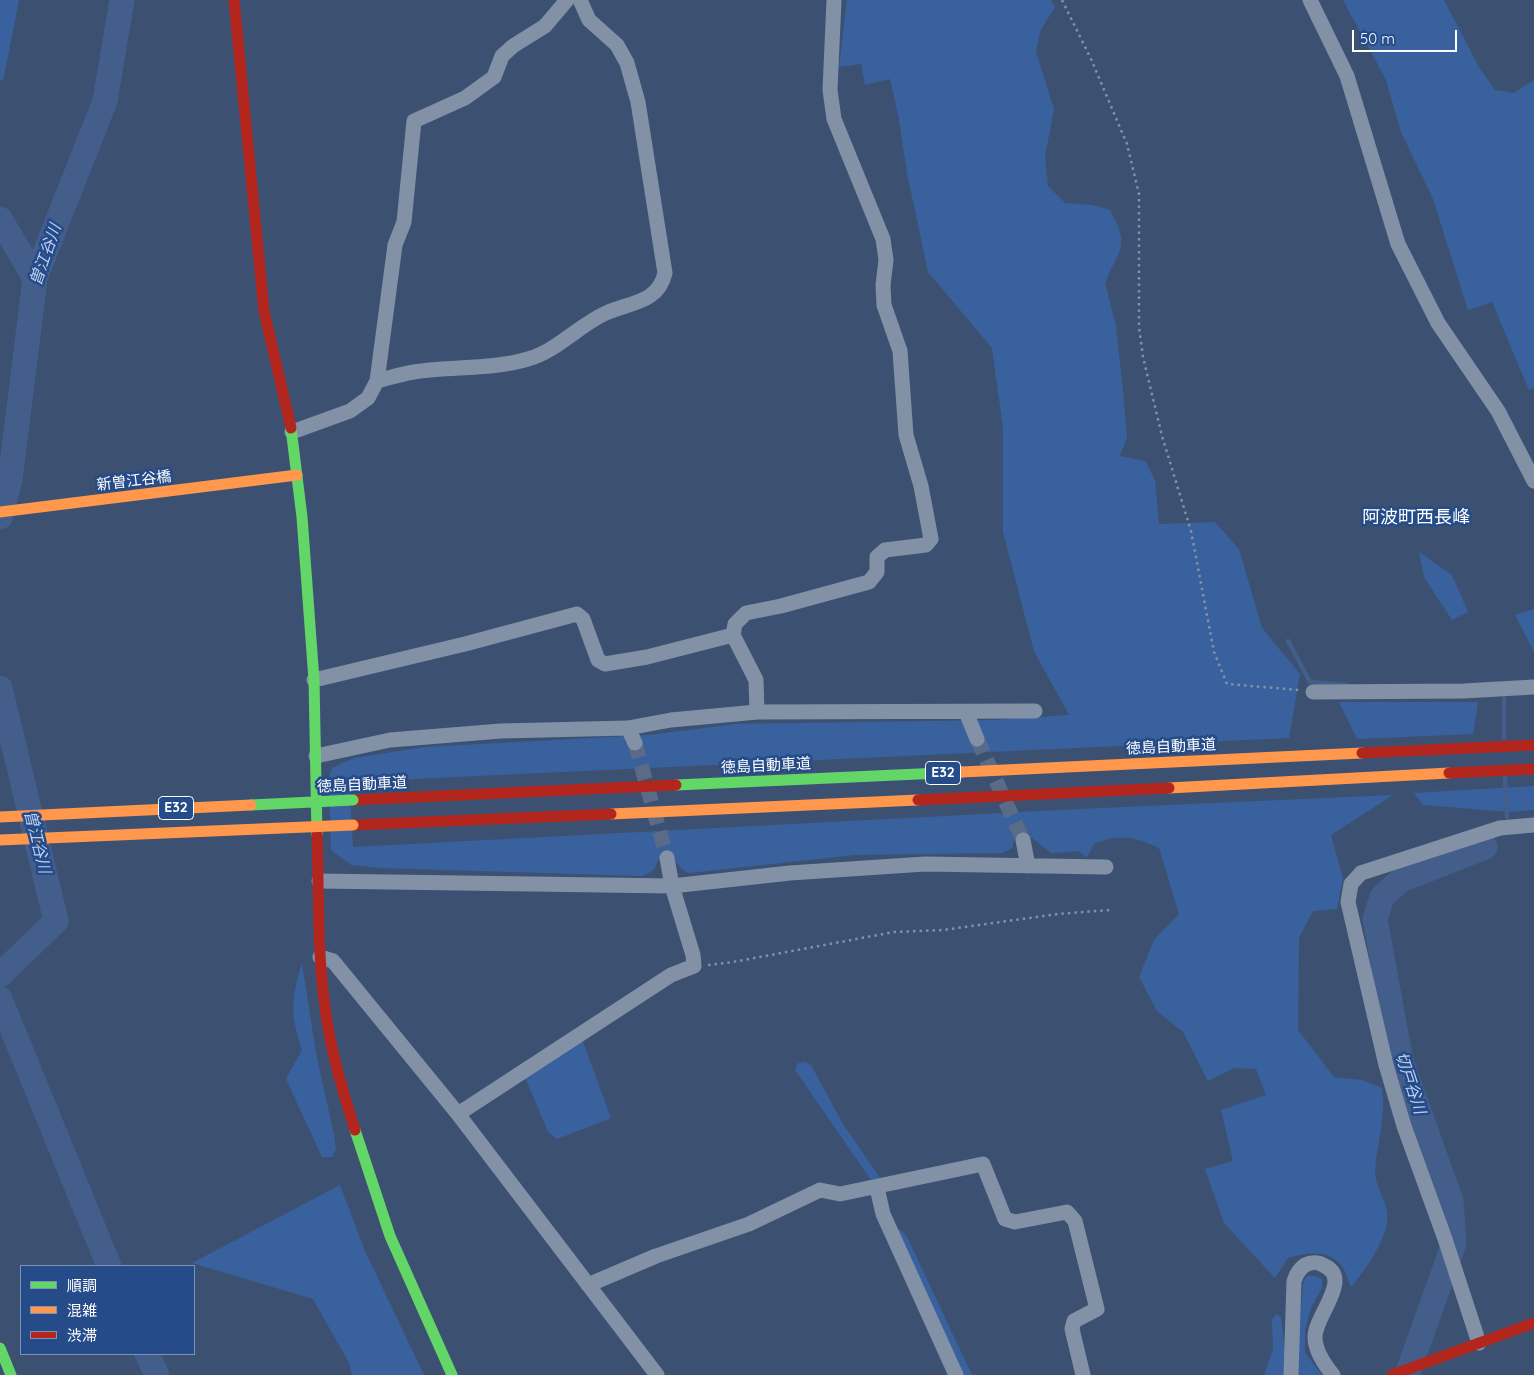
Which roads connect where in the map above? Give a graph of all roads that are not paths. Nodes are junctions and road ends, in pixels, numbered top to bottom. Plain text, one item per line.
1 (234, 0) edge
2 (567, 0) edge
3 (580, 0) edge
4 (834, 0) edge
5 (1310, 0) edge
6 (377, 381) junction
7 (292, 432) junction
8 (297, 476) junction
9 (1534, 481) edge
10 (0, 512) edge
11 (733, 636) junction
12 (314, 680) junction
13 (1534, 687) edge
14 (1313, 692) road end
15 (1035, 711) dead end
16 (757, 712) junction
17 (966, 712) junction
18 (628, 728) junction
19 (977, 739) tunnel mouth
20 (635, 743) tunnel mouth
21 (1534, 745) edge
22 (316, 756) junction
23 (1534, 770) edge
24 (0, 817) edge
25 (1534, 824) edge
26 (0, 840) edge
27 (1023, 840) tunnel mouth
28 (667, 858) tunnel mouth
29 (1028, 866) junction
30 (1106, 867) dead end
31 (319, 881) junction
32 (672, 886) junction
33 (320, 957) junction
34 (458, 1114) junction
35 (877, 1188) junction
36 (588, 1284) junction
37 (1534, 1323) edge
38 (1479, 1343) junction
39 (0, 1348) edge
40 (11, 1375) edge
41 (452, 1375) edge
42 (657, 1375) edge
43 (956, 1375) edge
44 (1083, 1375) edge
45 (1291, 1375) edge
46 (1333, 1375) edge
47 (1392, 1375) edge

1 - 7 main road
2 - 6 street
3 - 6 street
4 - 11 street
5 - 9 street
6 - 7 street
7 - 8 main road
8 - 10 main road, 新曽江谷橋
8 - 12 main road
11 - 12 street
11 - 16 street
12 - 22 main road
13 - 14 street
15 - 17 street
16 - 17 street
16 - 18 street
17 - 19 street
18 - 20 street
18 - 22 street
21 - 24 main road, 徳島自動車道 / E32, bridge
22 - 31 main road
23 - 26 main road, E32, bridge
25 - 38 street
27 - 29 street
28 - 32 street
29 - 30 street
29 - 32 street
31 - 32 street
31 - 33 main road
32 - 34 street
33 - 34 street
33 - 41 main road
34 - 36 street
35 - 36 street
35 - 43 street
35 - 44 street
36 - 42 street
37 - 38 main road
38 - 47 main road
39 - 40 main road
45 - 46 street

